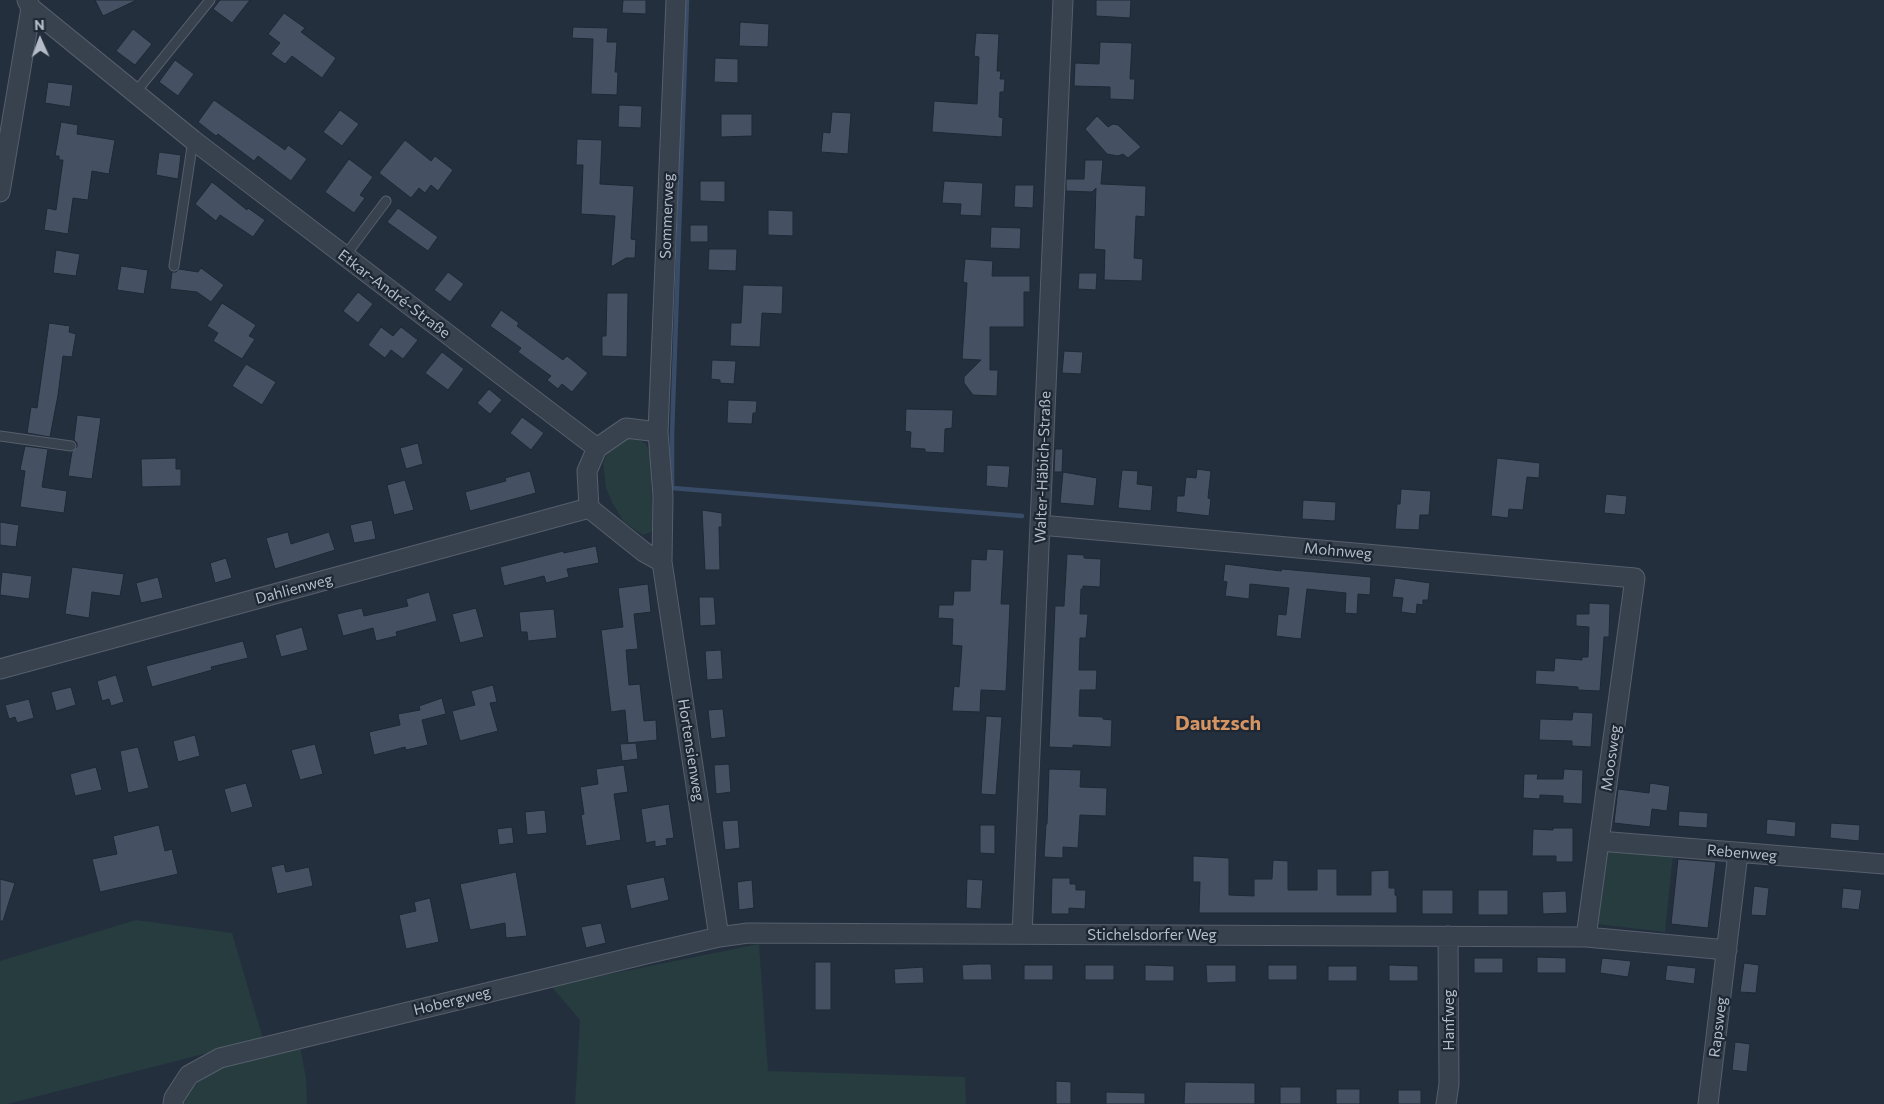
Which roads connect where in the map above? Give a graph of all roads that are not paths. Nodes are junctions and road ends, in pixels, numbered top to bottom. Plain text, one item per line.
1 (210, 0) edge
2 (676, 0) edge
3 (1063, 0) edge
4 (29, 4) edge
5 (135, 93) junction
6 (193, 140) junction
7 (0, 192) edge
8 (386, 201) dead end
9 (345, 257) junction
10 (174, 266) dead end
11 (658, 432) junction
12 (0, 436) edge
13 (71, 446) dead end
14 (597, 448) junction
15 (588, 508) junction
16 (1040, 525) junction
17 (662, 562) junction
18 (1635, 578) joint
19 (0, 669) edge
20 (1599, 841) junction
21 (1738, 853) junction
22 (1884, 864) edge
23 (1022, 934) junction
24 (1448, 936) junction
25 (719, 937) junction
26 (1586, 937) junction
27 (1727, 950) junction
28 (173, 1104) edge
29 (1446, 1104) edge
30 (1708, 1104) edge

1 - 5 lane
2 - 11 street, Sommerweg
3 - 16 street, Walter-Häbich-Straße
4 - 5 street, Etkar-André-Straße
4 - 7 street
5 - 6 street, Etkar-André-Straße
6 - 9 street, Etkar-André-Straße
6 - 10 lane
8 - 9 lane
9 - 14 street, Etkar-André-Straße
11 - 14 street
11 - 17 street, Sommerweg
12 - 13 lane
14 - 15 street
15 - 17 street
15 - 19 street, Dahlienweg
16 - 18 street, Mohnweg
16 - 23 street, Walter-Häbich-Straße
17 - 25 street, Hortensienweg
18 - 20 street, Moosweg
20 - 21 street, Rebenweg
20 - 26 street, Moosweg
21 - 22 street, Rebenweg
21 - 27 street, Rapsweg
23 - 24 street, Stichelsdorfer Weg
23 - 25 street, Stichelsdorfer Weg
24 - 26 street, Stichelsdorfer Weg
24 - 29 street, Hanfweg
25 - 28 street, Hobergweg
26 - 27 street
27 - 30 street, Rapsweg

